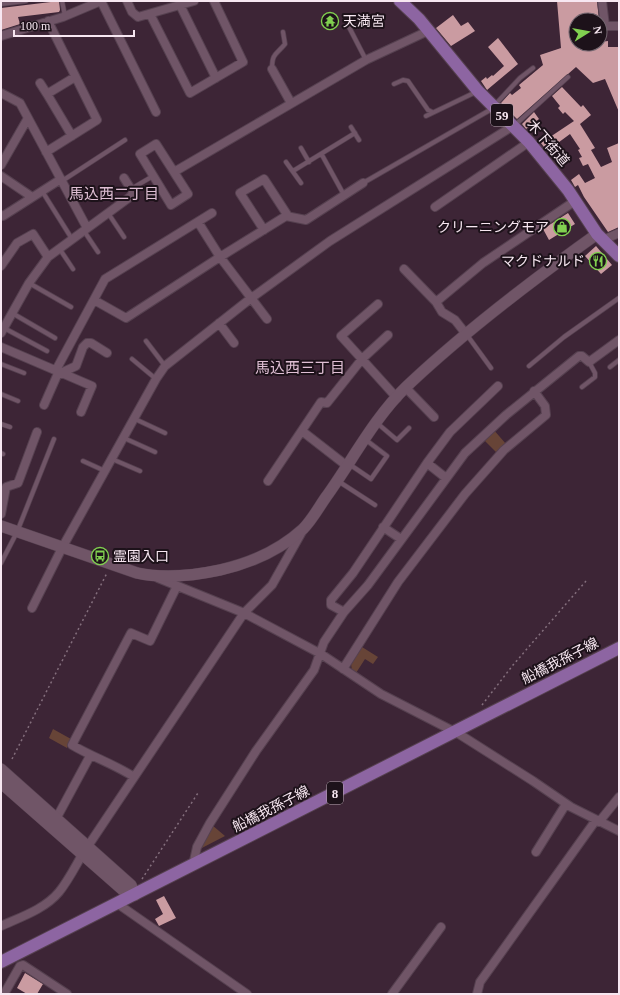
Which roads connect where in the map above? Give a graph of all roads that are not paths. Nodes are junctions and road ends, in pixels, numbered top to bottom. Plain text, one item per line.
1 (26, 1) edge
2 (62, 1) edge
3 (101, 1) edge
4 (126, 1) edge
5 (194, 1) edge
6 (214, 1) edge
7 (400, 1) edge
8 (602, 1) edge
9 (1, 4) edge
10 (180, 5) junction
11 (150, 14) junction
12 (65, 16) junction
13 (48, 21) junction
14 (619, 26) edge
15 (349, 27) dead end
16 (428, 31) junction
17 (283, 32) dead end
18 (1, 36) edge
19 (366, 60) junction
20 (533, 68) dead end
21 (272, 69) joint
22 (76, 77) junction
23 (568, 77) dead end
24 (216, 78) junction
25 (40, 83) dead end
26 (394, 84) dead end
27 (478, 91) junction
28 (1, 93) edge
29 (47, 94) junction
30 (291, 103) junction
31 (493, 107) junction
32 (156, 112) dead end
33 (432, 112) junction
34 (426, 116) dead end
35 (28, 118) junction
36 (513, 126) junction
37 (351, 127) dead end
38 (355, 133) junction
39 (72, 136) junction
40 (125, 140) dead end
41 (359, 140) dead end
42 (529, 142) junction
43 (301, 148) dead end
44 (46, 152) junction
45 (322, 155) junction
46 (286, 162) dead end
47 (309, 162) junction
48 (1, 165) edge
49 (293, 171) junction
50 (174, 172) junction
51 (1, 176) edge
52 (153, 176) junction
53 (124, 178) dead end
54 (62, 180) junction
55 (301, 183) dead end
56 (363, 183) joint
57 (131, 190) junction
58 (41, 191) junction
59 (344, 196) junction
60 (32, 197) junction
61 (575, 201) junction
62 (435, 207) dead end
63 (108, 213) junction
64 (212, 213) dead end
65 (1, 215) edge
66 (288, 216) junction
67 (198, 222) junction
68 (85, 229) junction
69 (264, 230) junction
70 (619, 233) edge
71 (124, 237) dead end
72 (600, 237) junction
73 (72, 239) junction
74 (59, 248) junction
75 (98, 252) dead end
76 (619, 256) edge
77 (48, 257) junction
78 (220, 257) junction
79 (2, 263) edge
80 (73, 269) dead end
81 (404, 269) dead end
82 (30, 283) junction
83 (619, 298) edge
84 (250, 299) junction
85 (94, 300) junction
86 (436, 302) junction
87 (378, 304) dead end
88 (71, 307) dead end
89 (12, 313) junction
90 (267, 319) dead end
91 (220, 323) junction
92 (2, 330) edge
93 (466, 334) junction
94 (388, 335) dead end
95 (54, 338) dead end
96 (619, 340) edge
97 (146, 341) dead end
98 (234, 344) dead end
99 (1, 347) edge
100 (47, 351) dead end
101 (108, 353) dead end
102 (132, 359) dead end
103 (362, 359) junction
104 (619, 360) edge
105 (589, 362) junction
106 (1, 364) edge
107 (165, 366) junction
108 (529, 366) dead end
109 (610, 367) dead end
110 (491, 368) dead end
111 (59, 371) junction
112 (24, 373) dead end
113 (156, 379) junction
114 (498, 386) dead end
115 (582, 387) dead end
116 (406, 388) junction
117 (534, 391) junction
118 (1, 394) edge
119 (397, 398) junction
120 (18, 401) dead end
121 (44, 405) dead end
122 (81, 412) dead end
123 (434, 417) dead end
124 (135, 419) junction
125 (377, 423) junction
126 (1, 424) edge
127 (10, 427) dead end
128 (409, 428) dead end
129 (302, 431) junction
130 (37, 432) dead end
131 (165, 433) dead end
132 (124, 438) junction
133 (54, 439) dead end
134 (365, 440) junction
135 (155, 452) dead end
136 (112, 459) junction
137 (83, 461) dead end
138 (427, 463) junction
139 (348, 465) junction
140 (105, 471) junction
141 (140, 471) dead end
142 (446, 478) junction
143 (337, 481) junction
144 (268, 482) dead end
145 (376, 506) dead end
146 (1, 514) edge
147 (1, 526) edge
148 (383, 527) junction
149 (304, 528) junction
150 (17, 532) junction
151 (401, 539) junction
152 (62, 548) junction
153 (1, 563) edge
154 (155, 577) junction
155 (177, 586) junction
156 (32, 608) dead end
157 (344, 612) junction
158 (244, 613) junction
159 (619, 648) edge
160 (321, 654) junction
161 (343, 669) junction
162 (453, 732) junction
163 (90, 756) junction
164 (1, 769) edge
165 (134, 777) junction
166 (1, 783) edge
167 (619, 797) edge
168 (566, 804) junction
169 (56, 819) junction
170 (598, 821) junction
171 (619, 831) edge
172 (85, 850) junction
173 (536, 852) dead end
174 (193, 865) junction
175 (135, 895) junction
176 (118, 904) junction
177 (1, 926) edge
178 (441, 926) dead end
179 (1, 962) edge
180 (4, 994) edge
181 (67, 994) edge
182 (247, 994) edge
183 (392, 994) edge
184 (477, 994) edge

1 - 9 lane
2 - 12 lane
3 - 12 street
3 - 32 street
4 - 11 street
5 - 10 street
6 - 24 street
7 - 16 main road, 木下街道 / 59
8 - 14 street
10 - 11 street
10 - 24 street
11 - 24 street
12 - 13 street
13 - 18 street
13 - 22 street
15 - 19 lane
16 - 19 street
16 - 27 main road, 木下街道 / 59
17 - 21 lane
19 - 30 street
20 - 31 lane
21 - 30 street
22 - 29 street
22 - 39 street
23 - 36 lane
25 - 29 street
26 - 33 lane
27 - 31 main road, 木下街道 / 59
27 - 33 lane
28 - 35 street
29 - 39 street
30 - 50 street
31 - 36 main road, 木下街道 / 59
31 - 56 lane
33 - 34 lane
35 - 44 street
35 - 48 street
36 - 42 main road, 木下街道 / 59
36 - 84 street
37 - 38 lane
38 - 41 lane
38 - 45 lane
39 - 44 street
40 - 54 lane
42 - 61 main road, 木下街道 / 59
42 - 62 street
43 - 47 lane
44 - 54 street
45 - 47 lane
45 - 59 lane
46 - 49 lane
47 - 49 lane
49 - 55 lane
50 - 52 street
50 - 52 street
51 - 60 street
52 - 57 lane
53 - 57 street
54 - 58 street
54 - 68 street
56 - 59 street
57 - 63 street
58 - 60 street
58 - 73 lane
59 - 66 street
60 - 65 street
61 - 72 main road, 木下街道 / 59
61 - 86 street
63 - 68 street
63 - 71 lane
64 - 67 street
66 - 69 street
66 - 69 street
67 - 78 street
67 - 85 street
68 - 73 street
68 - 75 lane
69 - 78 street
70 - 72 street
72 - 76 main road, 木下街道 / 59
72 - 93 street
73 - 74 street
74 - 77 street
74 - 80 lane
77 - 79 street
77 - 82 street
78 - 84 street
78 - 85 street
81 - 86 street
82 - 88 lane
82 - 89 street
83 - 108 lane
84 - 90 street
84 - 91 street
85 - 111 street
86 - 93 street
87 - 103 street
89 - 92 street
89 - 95 lane
91 - 98 street
91 - 107 street
92 - 100 lane
93 - 110 lane
93 - 116 street
94 - 103 street
96 - 105 street
97 - 107 lane
99 - 111 street
101 - 111 street
102 - 113 lane
103 - 119 street
103 - 129 street
104 - 109 lane
105 - 115 lane
105 - 117 street
106 - 112 lane
107 - 113 street
111 - 121 street
111 - 122 street
113 - 124 street
114 - 138 street
116 - 119 street
116 - 123 street
117 - 142 street
117 - 161 street
118 - 120 lane
119 - 125 street
124 - 131 lane
124 - 132 street
125 - 128 lane
125 - 134 street
126 - 127 lane
129 - 139 street
129 - 144 street
130 - 146 street
132 - 135 lane
132 - 136 street
133 - 150 lane
134 - 139 street
134 - 139 lane
136 - 140 street
136 - 141 lane
137 - 140 lane
138 - 142 street
138 - 148 street
139 - 143 street
140 - 152 street
142 - 151 street
143 - 145 lane
143 - 149 street
147 - 150 street
148 - 151 street
148 - 157 street
149 - 154 street
149 - 158 street
150 - 152 street
150 - 153 lane
151 - 157 street
152 - 154 street
152 - 156 street
154 - 155 street
155 - 158 street
155 - 163 street
157 - 160 street
158 - 160 street
158 - 165 street
159 - 162 main road, 船橋我孫子線 / 8
160 - 161 street
160 - 174 street
161 - 162 street
162 - 168 street
162 - 174 main road, 船橋我孫子線 / 8
163 - 165 street
163 - 169 street
164 - 169 street
165 - 172 street
166 - 172 street
167 - 170 street
168 - 170 street
168 - 173 street
169 - 172 street
170 - 171 street
170 - 184 street
172 - 175 street
172 - 177 street
174 - 175 main road, 船橋我孫子線 / 8
175 - 176 main road, 船橋我孫子線 / 8
176 - 179 main road, 船橋我孫子線 / 8
176 - 182 street
178 - 183 street
180 - 181 street

